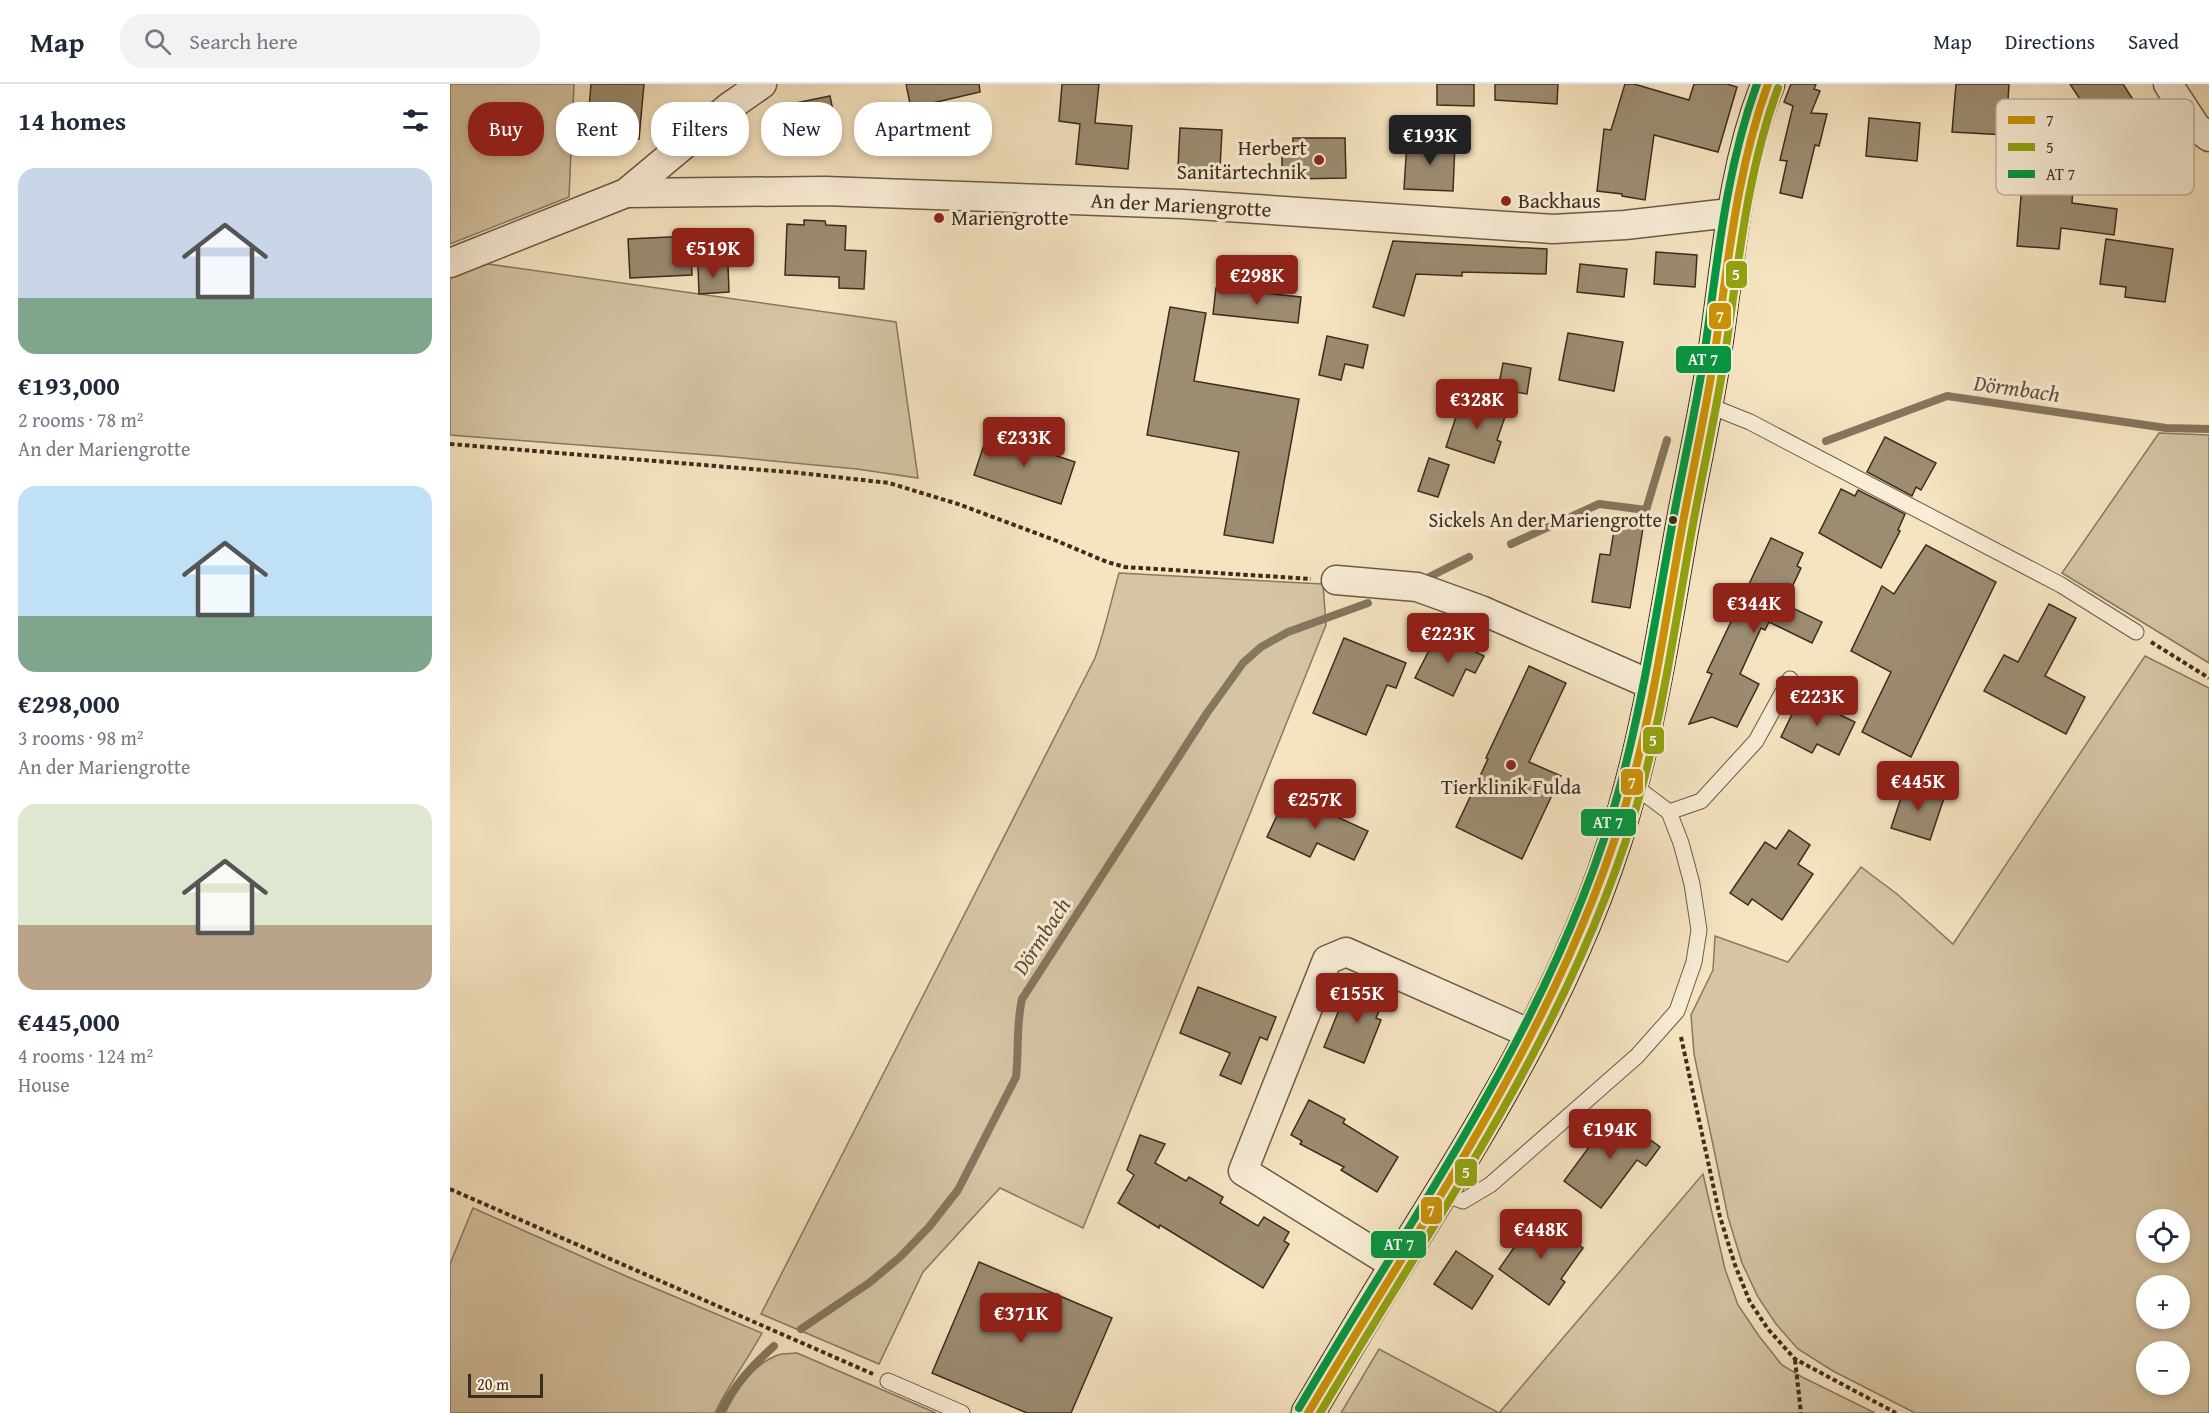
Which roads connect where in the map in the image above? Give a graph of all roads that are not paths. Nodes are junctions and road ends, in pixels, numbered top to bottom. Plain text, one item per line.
1 (762, 84) edge
2 (1768, 84) edge
3 (2168, 84) edge
4 (2178, 99) edge
5 (2194, 124) edge
6 (2209, 137) edge
7 (626, 194) junction
8 (1734, 216) junction
9 (450, 262) edge
10 (1703, 408) junction
11 (1336, 580) road end
12 (2136, 632) road end
13 (1790, 679) dead end
14 (1654, 686) junction
15 (1632, 784) junction
16 (1669, 812) junction
17 (1533, 1035) junction
18 (1442, 1193) junction
19 (1396, 1266) junction
20 (888, 1381) road end
21 (962, 1413) edge
22 (1308, 1413) edge

1 - 7 street
2 - 8 main road
3 - 4 street
5 - 6 street
7 - 8 street, An der Mariengrotte
7 - 9 street
8 - 10 main road
10 - 12 lane
10 - 14 main road
11 - 14 street
13 - 16 lane
14 - 15 main road
15 - 16 lane
15 - 17 main road
16 - 18 lane
17 - 18 main road
17 - 19 street
18 - 19 main road
19 - 22 main road
20 - 21 lane

